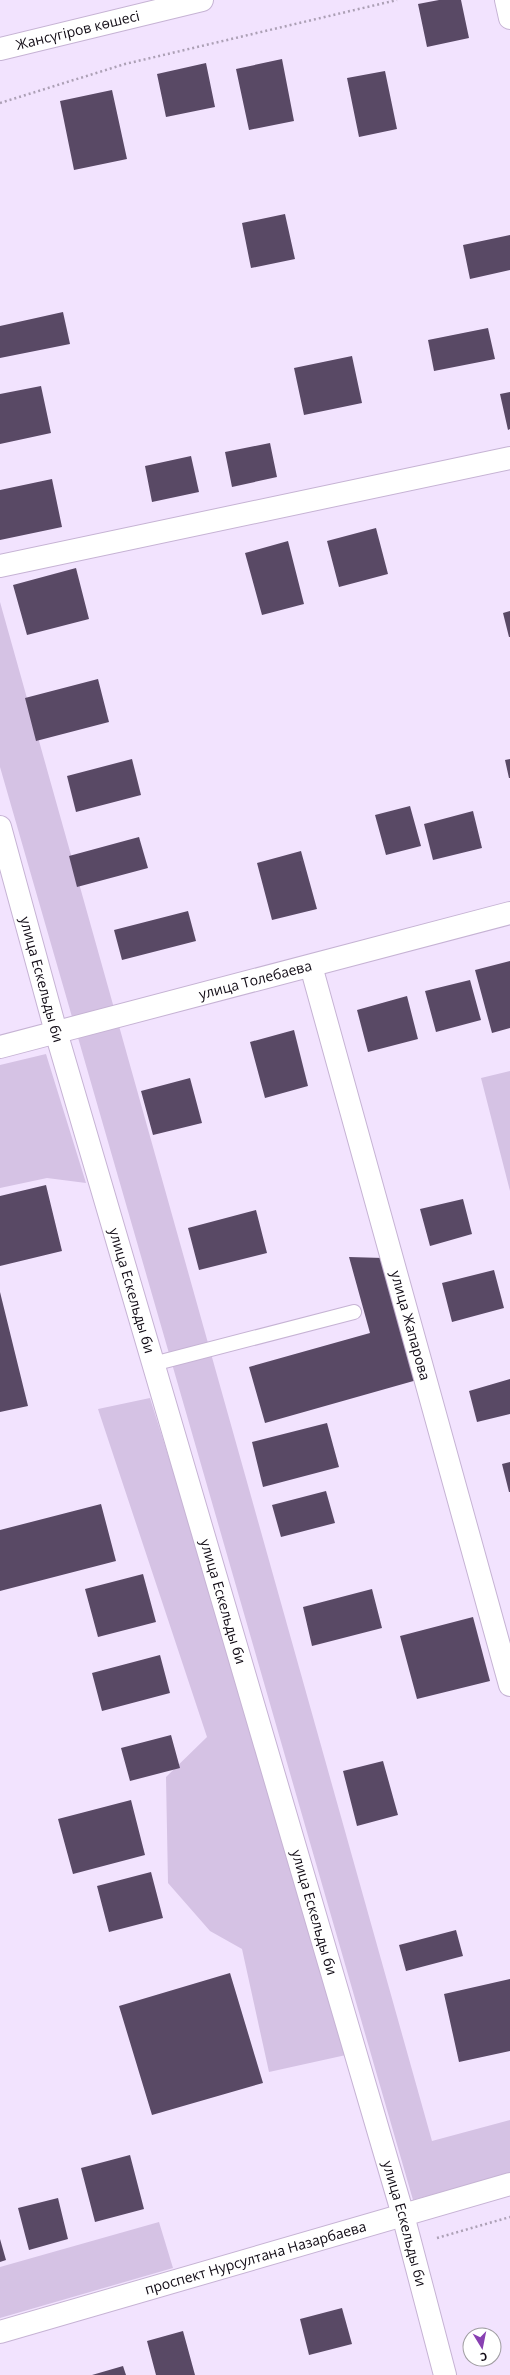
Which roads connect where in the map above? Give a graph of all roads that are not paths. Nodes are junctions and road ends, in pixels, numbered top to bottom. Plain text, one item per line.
1 (202, 0) edge
2 (506, 0) edge
3 (510, 18) edge
4 (0, 49) edge
5 (510, 458) edge
6 (0, 566) edge
7 (0, 827) edge
8 (510, 913) edge
9 (311, 966) junction
10 (56, 1032) junction
11 (0, 1047) edge
12 (354, 1312) dead end
13 (153, 1364) junction
14 (510, 1685) edge
15 (510, 2184) edge
16 (403, 2216) junction
17 (0, 2332) edge
18 (445, 2375) edge

1 - 4 street, Жансүгіров көшесі
2 - 3 street
5 - 6 street
7 - 10 street, улица Ескельды би
8 - 9 street, улица Толебаева
9 - 10 street, улица Толебаева
9 - 14 street, улица Жапарова
10 - 11 street, улица Толебаева
10 - 13 street, улица Ескельды би
12 - 13 lane
13 - 16 street, улица Ескельды би
15 - 16 street, проспект Нурсултана Назарбаева
16 - 17 street, проспект Нурсултана Назарбаева
16 - 18 street, улица Ескельды би

